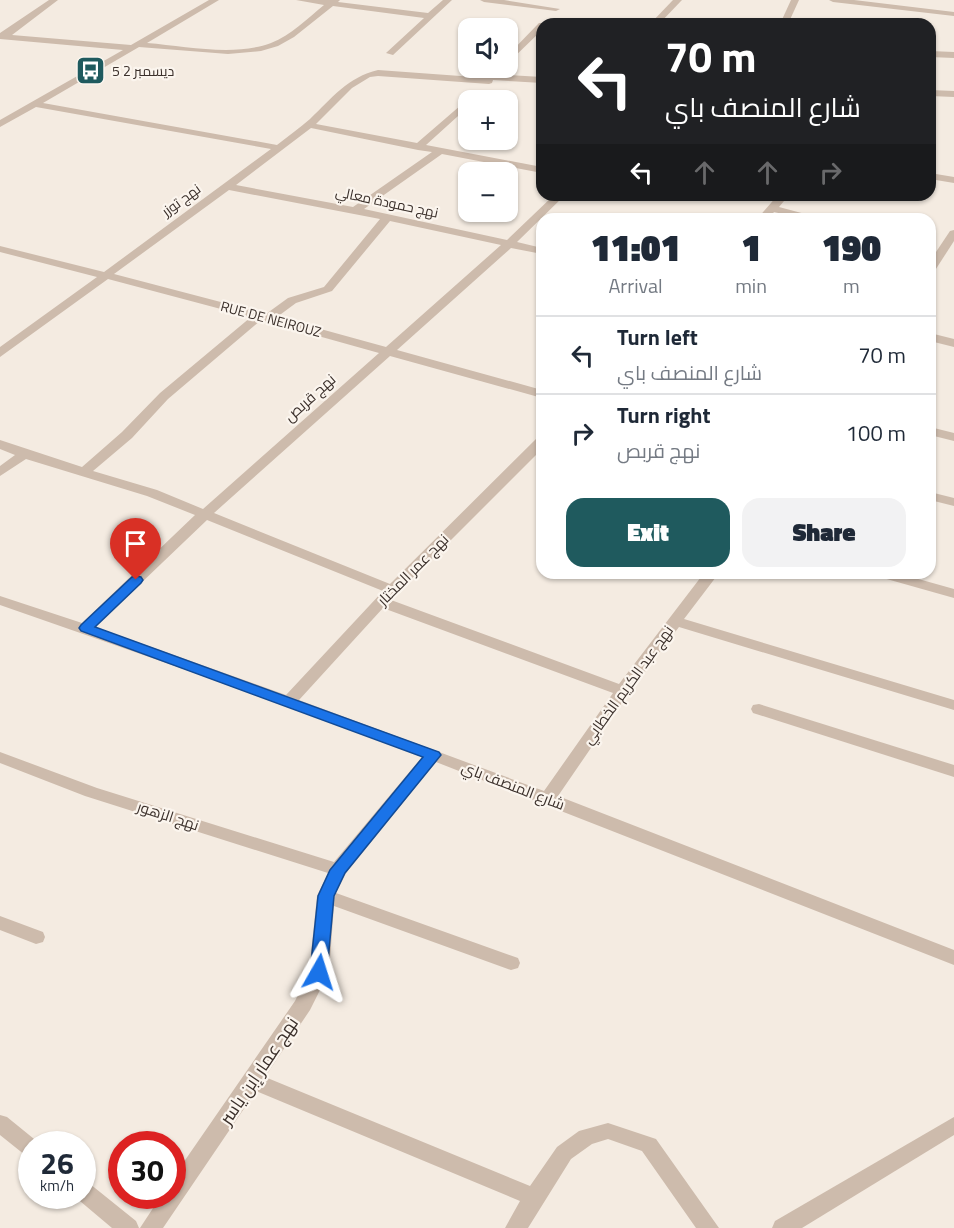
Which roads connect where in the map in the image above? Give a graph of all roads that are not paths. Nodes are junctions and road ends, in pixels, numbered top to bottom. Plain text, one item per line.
1 (54, 0) edge
2 (216, 0) edge
3 (300, 0) edge
4 (448, 0) edge
5 (484, 0) edge
6 (678, 0) edge
7 (795, 0) edge
8 (833, 0) edge
9 (333, 2) edge
10 (954, 14) edge
11 (429, 16) junction
12 (548, 18) edge
13 (660, 18) edge
14 (787, 18) edge
15 (536, 30) edge
16 (3, 35) edge
17 (138, 46) junction
18 (518, 49) edge
19 (390, 53) dead end
20 (936, 54) edge
21 (954, 55) edge
22 (490, 79) junction
23 (536, 80) edge
24 (480, 90) edge
25 (936, 93) edge
26 (954, 94) edge
27 (34, 104) junction
28 (458, 111) edge
29 (0, 124) edge
30 (309, 125) junction
31 (418, 147) junction
32 (279, 148) junction
33 (439, 151) junction
34 (536, 169) edge
35 (936, 177) edge
36 (954, 180) edge
37 (226, 186) junction
38 (554, 201) edge
39 (779, 201) edge
40 (773, 209) junction
41 (355, 210) junction
42 (541, 213) edge
43 (769, 213) edge
44 (791, 213) edge
45 (387, 217) junction
46 (536, 218) edge
47 (954, 233) edge
48 (509, 244) junction
49 (949, 248) edge
50 (0, 249) edge
51 (536, 250) edge
52 (936, 263) edge
53 (106, 274) junction
54 (263, 318) junction
55 (936, 338) edge
56 (954, 342) edge
57 (388, 351) junction
58 (0, 353) edge
59 (536, 392) edge
60 (936, 432) edge
61 (954, 437) edge
62 (0, 444) edge
63 (536, 447) edge
64 (24, 454) junction
65 (0, 472) edge
66 (84, 472) junction
67 (936, 498) edge
68 (954, 502) edge
69 (204, 515) junction
70 (707, 579) edge
71 (902, 579) edge
72 (954, 594) edge
73 (386, 596) junction
74 (0, 600) edge
75 (674, 621) junction
76 (86, 628) junction
77 (622, 691) junction
78 (288, 702) junction
79 (954, 705) edge
80 (759, 709) dead end
81 (433, 755) junction
82 (0, 757) edge
83 (954, 771) edge
84 (547, 799) junction
85 (338, 870) junction
86 (326, 896) junction
87 (0, 923) edge
88 (36, 938) dead end
89 (954, 958) edge
90 (511, 963) dead end
91 (253, 1081) junction
92 (0, 1123) edge
93 (954, 1125) edge
94 (18, 1138) edge
95 (534, 1197) junction
96 (96, 1202) edge
97 (128, 1228) edge
98 (151, 1228) edge
99 (516, 1228) edge
100 (708, 1228) edge
101 (783, 1228) edge

1 - 16 street
2 - 17 street
3 - 9 street
4 - 11 street
5 - 12 street
6 - 13 street
7 - 14 street
8 - 10 street
9 - 11 street
9 - 17 street
11 - 19 street
15 - 18 street
16 - 17 street
17 - 27 street
20 - 21 street
22 - 23 street
22 - 24 street
22 - 30 street, نهج توزر
25 - 26 street
27 - 29 street
27 - 32 street
28 - 31 street
30 - 31 street
30 - 32 street, نهج توزر
31 - 33 street
32 - 37 street, نهج توزر
33 - 34 street
33 - 41 street
35 - 36 street
37 - 41 street, نهج حمودة معالي
37 - 53 street, نهج توزر
38 - 42 street, نهج قربص
39 - 40 street
40 - 43 street
40 - 44 street
41 - 45 street, نهج حمودة معالي
45 - 48 street, نهج حمودة معالي
45 - 54 street
46 - 48 street, نهج قربص
47 - 49 street
48 - 51 street, نهج حمودة معالي
48 - 57 street, نهج قربص
49 - 52 street
50 - 53 street, RUE DE NEIROUZ
53 - 54 street, RUE DE NEIROUZ
53 - 58 street, نهج توزر
54 - 57 street, RUE DE NEIROUZ
54 - 66 street
55 - 56 street
57 - 59 street, RUE DE NEIROUZ
57 - 69 street, نهج قربص
60 - 61 street
62 - 64 street
63 - 73 street, نهج عمر المختار
64 - 65 street
64 - 66 street
66 - 69 street
67 - 68 street
69 - 73 street
69 - 76 street, نهج قربص
70 - 75 street, نهج عبد الكريم الخطابي
71 - 72 street
73 - 77 street
73 - 78 street, نهج عمر المختار
74 - 76 street, شارع المنصف باي
75 - 77 street, نهج عبد الكريم الخطابي
75 - 79 street
76 - 78 street, شارع المنصف باي
77 - 84 street, نهج عبد الكريم الخطابي
78 - 81 street, شارع المنصف باي
80 - 83 street
81 - 84 street, شارع المنصف باي
81 - 85 street, نهج عمار إبن ياسر
82 - 85 street, نهج الزهور
84 - 89 street, شارع المنصف باي
85 - 86 street, نهج عمار إبن ياسر
86 - 90 street
86 - 91 street, نهج عمار إبن ياسر
87 - 88 street
91 - 95 street
91 - 98 street, نهج عمار إبن ياسر
92 - 94 street
93 - 101 street
95 - 99 street
95 - 100 street
96 - 97 street

